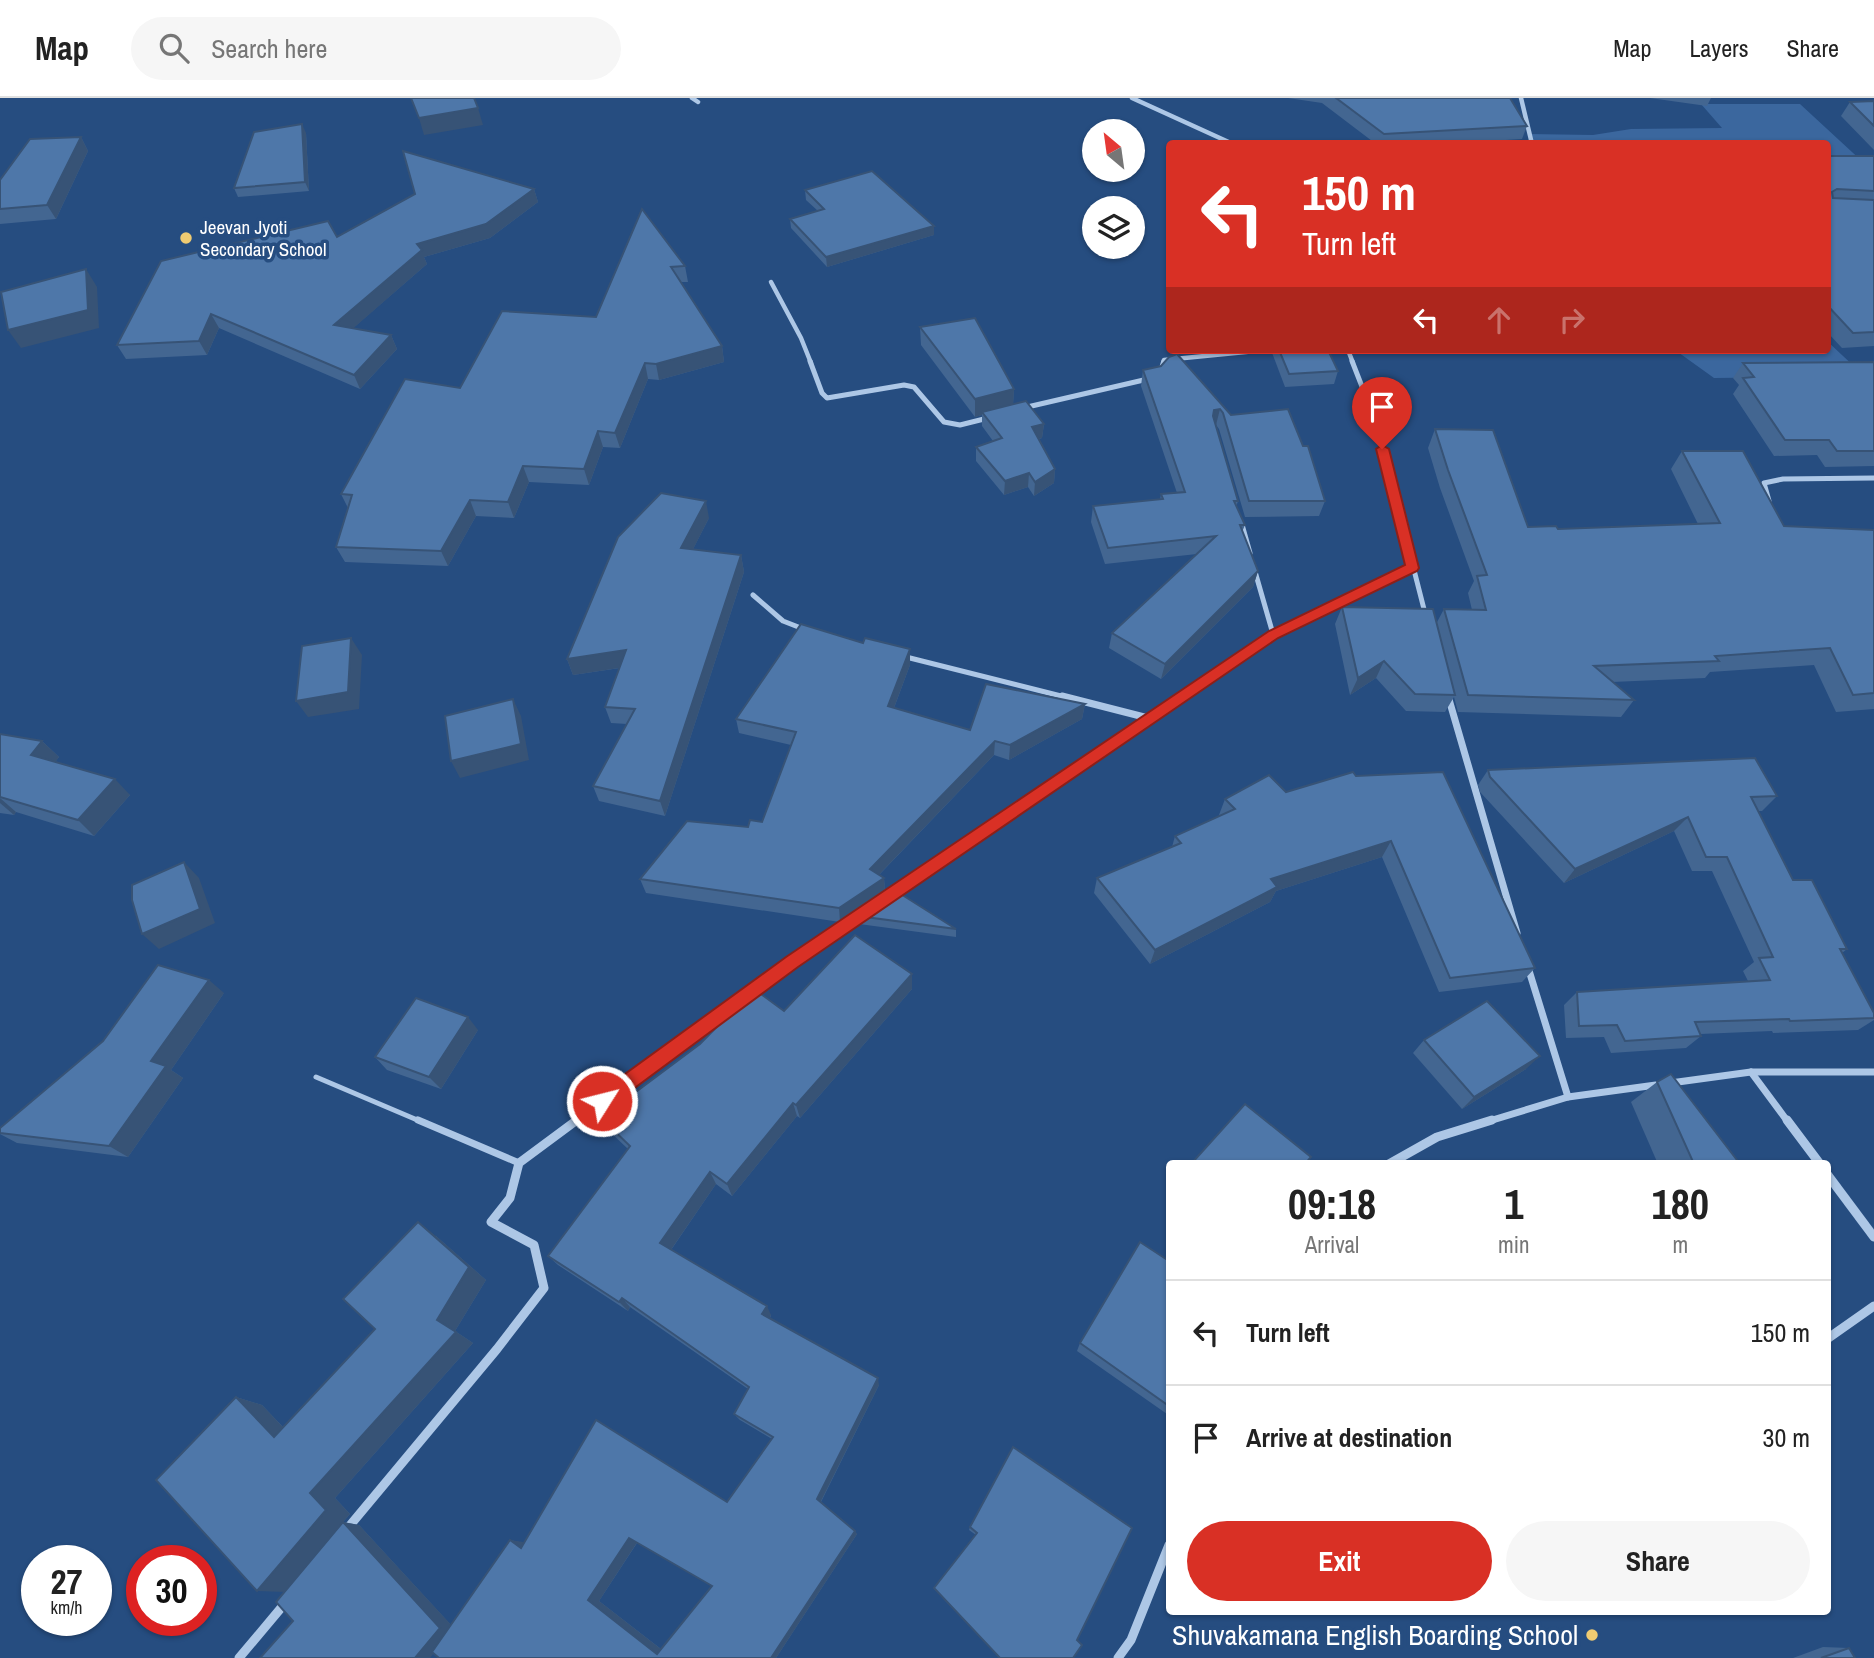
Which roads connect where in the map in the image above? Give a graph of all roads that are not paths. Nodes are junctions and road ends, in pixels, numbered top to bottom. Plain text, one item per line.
1 (692, 98) edge
2 (1132, 98) edge
3 (1521, 98) edge
4 (698, 102) dead end
5 (1224, 140) edge
6 (1531, 140) edge
7 (771, 282) dead end
8 (1225, 354) edge
9 (1350, 354) edge
10 (1009, 412) edge
11 (996, 416) edge
12 (1874, 478) edge
13 (1772, 505) edge
14 (1237, 507) edge
15 (1412, 568) junction
16 (753, 595) dead end
17 (1430, 632) edge
18 (1273, 634) junction
19 (817, 635) edge
20 (898, 655) edge
21 (1444, 684) edge
22 (1152, 719) junction
23 (885, 899) edge
24 (873, 907) edge
25 (1520, 942) edge
26 (1524, 955) edge
27 (1751, 1072) junction
28 (1874, 1072) edge
29 (316, 1077) dead end
30 (1568, 1097) junction
31 (1397, 1160) edge
32 (1816, 1160) edge
33 (519, 1163) junction
34 (1831, 1179) edge
35 (1874, 1237) edge
36 (1874, 1306) edge
37 (1831, 1336) edge
38 (337, 1541) edge
39 (1166, 1552) edge
40 (292, 1594) edge
41 (239, 1658) edge
42 (1118, 1658) edge

1 - 4 street
2 - 5 street
3 - 6 street
7 - 11 street
8 - 10 street
9 - 15 street
12 - 13 street
14 - 18 street
15 - 17 street
15 - 18 street
16 - 19 street
18 - 22 street
20 - 22 street
21 - 25 street
22 - 23 street
24 - 33 street
26 - 30 street
27 - 28 street
27 - 30 street
27 - 32 street
29 - 33 lane
30 - 31 street
33 - 38 street
34 - 35 street
36 - 37 street
39 - 42 street
40 - 41 street

